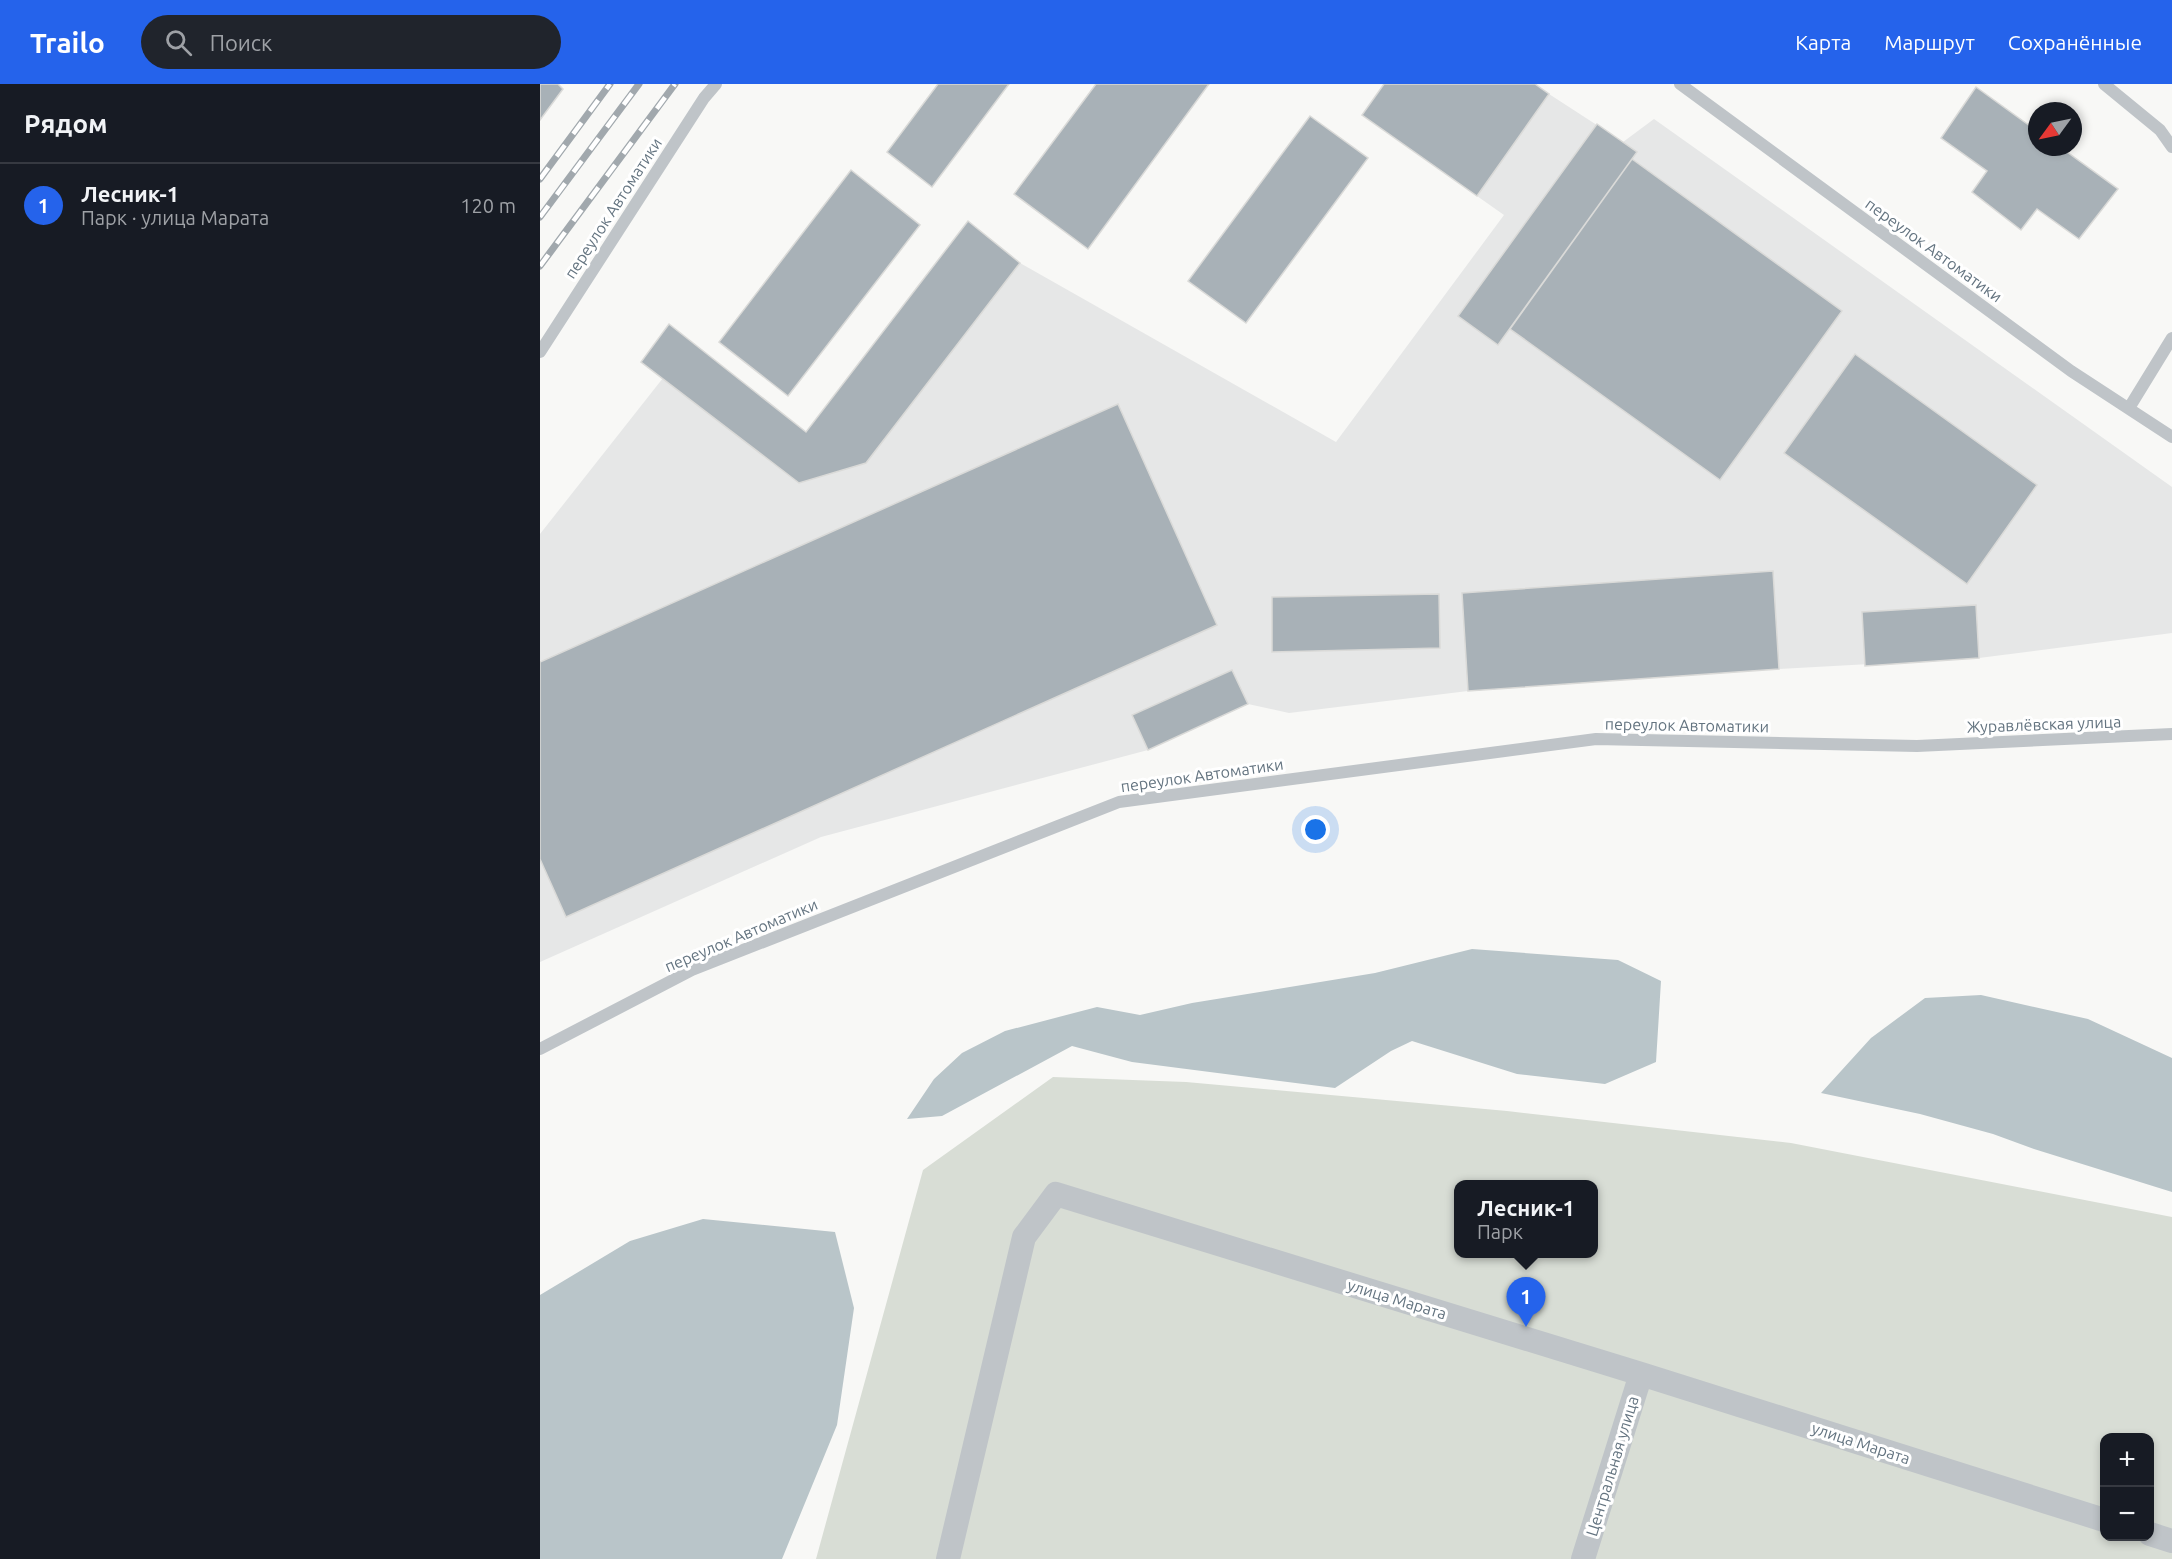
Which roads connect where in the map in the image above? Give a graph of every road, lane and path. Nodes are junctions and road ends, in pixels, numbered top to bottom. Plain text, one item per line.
1 (716, 84) edge
2 (1680, 84) edge
3 (2104, 84) edge
4 (2172, 147) edge
5 (2172, 338) edge
6 (540, 352) edge
7 (2129, 408) junction
8 (2172, 437) edge
9 (2172, 734) edge
10 (1917, 746) joint
11 (540, 1049) edge
12 (1641, 1374) junction
13 (2100, 1519) edge
14 (2154, 1535) edge
15 (2172, 1541) edge
16 (948, 1559) edge
17 (1583, 1559) edge

1 - 6 lane, переулок Автоматики
2 - 7 lane, переулок Автоматики
3 - 4 lane
5 - 7 lane
7 - 8 lane, переулок Автоматики
9 - 10 lane, Журавлёвская улица
10 - 11 lane, переулок Автоматики
12 - 13 street, улица Марата
12 - 16 street, улица Марата
12 - 17 street, Центральная улица
14 - 15 street

